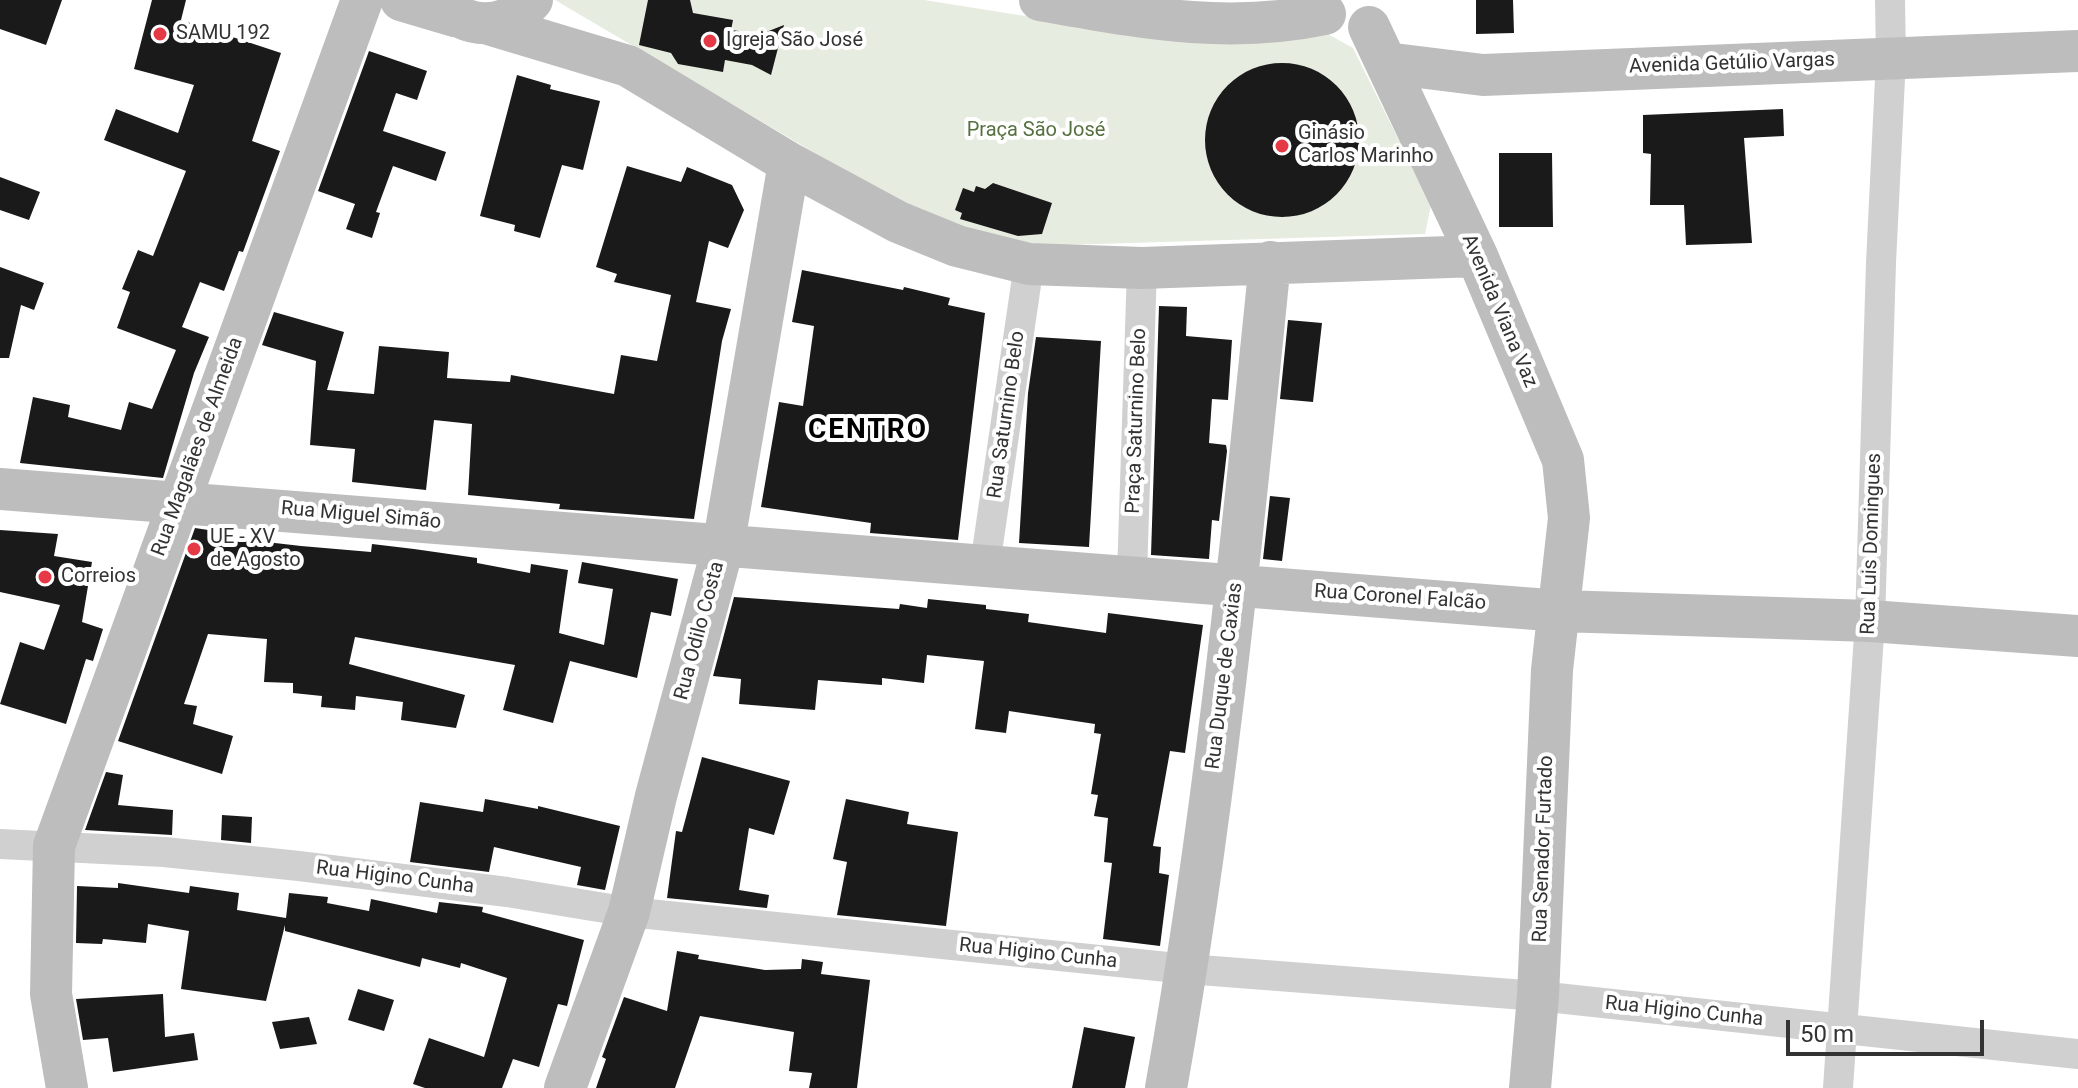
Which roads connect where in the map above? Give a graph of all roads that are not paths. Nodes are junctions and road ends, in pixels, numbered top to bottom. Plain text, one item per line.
1 (362, 0) edge
2 (401, 0) edge
3 (532, 0) edge
4 (1040, 0) edge
5 (1890, 0) edge
6 (1325, 7) edge
7 (461, 13) edge
8 (1378, 30) edge
9 (2078, 51) edge
10 (1891, 58) junction
11 (789, 163) junction
12 (1477, 256) junction
13 (1270, 262) junction
14 (1029, 264) junction
15 (1142, 268) junction
16 (0, 489) edge
17 (178, 501) junction
18 (723, 547) junction
19 (985, 565) junction
20 (1132, 575) junction
21 (1237, 585) junction
22 (1561, 611) junction
23 (1870, 621) junction
24 (2078, 636) edge
25 (0, 844) edge
26 (54, 846) junction
27 (629, 912) junction
28 (1187, 969) junction
29 (1538, 996) junction
30 (1843, 1029) junction
31 (2078, 1054) edge
32 (67, 1088) edge
33 (565, 1088) edge
34 (1166, 1088) edge
35 (1530, 1088) edge
36 (1838, 1088) edge

1 - 17 street, Rua Magalães de Almeida
2 - 7 street
3 - 7 street
4 - 6 street
5 - 10 street, Rua Luis Domingues
6 - 8 street, Avenida Getúlio Vargas
7 - 11 street
8 - 10 street, Avenida Getúlio Vargas
8 - 12 street, Avenida Viana Vaz
9 - 10 street, Avenida Getúlio Vargas
10 - 23 street, Rua Luis Domingues
11 - 14 street
11 - 18 street, Rua Odilo Costa
12 - 13 street
12 - 22 street, Avenida Viana Vaz
13 - 15 street
13 - 21 street, Rua Duque de Caxias
14 - 15 street
14 - 19 street, Rua Saturnino Belo
15 - 20 street, Praça Saturnino Belo
16 - 17 street, Rua Miguel Simão
17 - 18 street, Rua Miguel Simão
17 - 26 street, Rua Magalães de Almeida
18 - 19 street, Rua Coronel Falcão
18 - 27 street, Rua Odilo Costa
19 - 20 street, Rua Coronel Falcão
20 - 21 street, Rua Coronel Falcão
21 - 22 street, Rua Coronel Falcão
21 - 28 street, Rua Duque de Caxias
22 - 23 street, Rua Coronel Falcão
22 - 29 street, Rua Senador Furtado
23 - 24 street, Rua Coronel Falcão
23 - 30 street, Rua Luis Domingues
25 - 26 street, Rua Higino Cunha
26 - 27 street, Rua Higino Cunha
26 - 32 street, Rua Magalães de Almeida
27 - 28 street, Rua Higino Cunha
27 - 33 street, Rua Odilo Costa
28 - 29 street, Rua Higino Cunha
28 - 34 street, Rua Duque de Caxias
29 - 30 street, Rua Higino Cunha
29 - 35 street, Rua Senador Furtado
30 - 31 street, Rua Higino Cunha
30 - 36 street, Rua Luis Domingues

